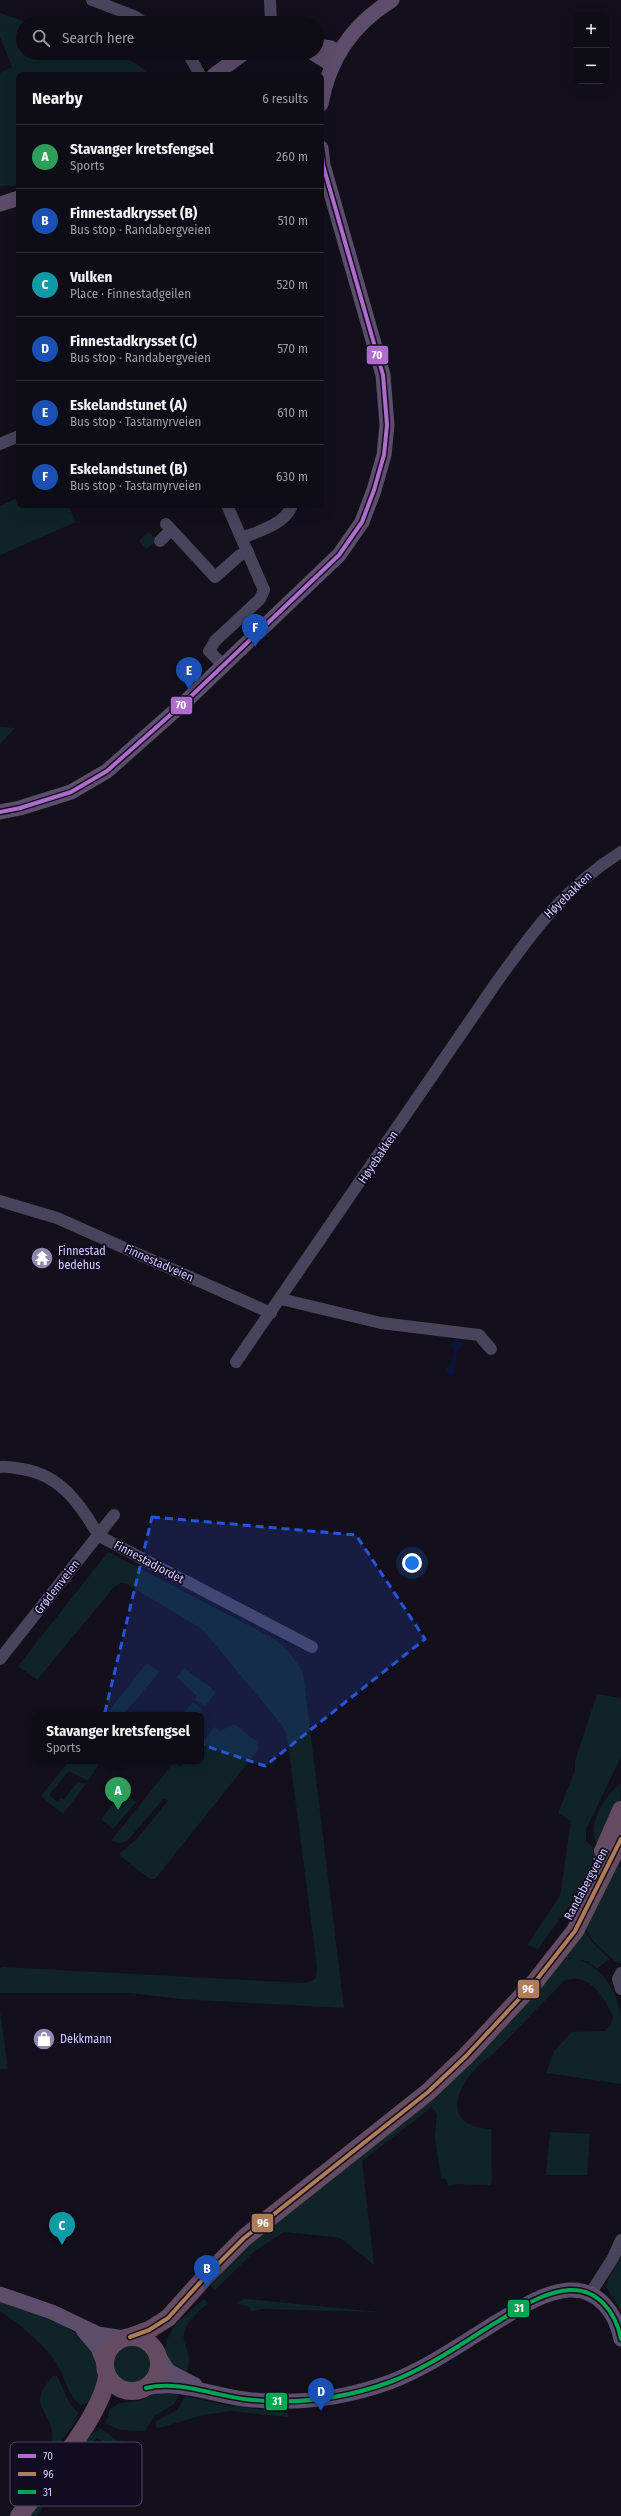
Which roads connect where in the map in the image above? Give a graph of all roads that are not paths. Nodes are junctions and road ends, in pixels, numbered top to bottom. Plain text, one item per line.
1 (92, 0) edge
2 (270, 0) edge
3 (392, 0) edge
4 (134, 16) edge
5 (271, 16) edge
6 (324, 47) edge
7 (324, 56) edge
8 (335, 58) junction
9 (192, 60) edge
10 (234, 60) edge
11 (198, 72) edge
12 (218, 72) edge
13 (324, 94) edge
14 (324, 168) edge
15 (16, 199) edge
16 (0, 204) edge
17 (16, 437) edge
18 (0, 444) edge
19 (228, 508) edge
20 (291, 508) edge
21 (242, 538) junction
22 (160, 541) dead end
23 (248, 552) junction
24 (223, 665) junction
25 (0, 812) edge
26 (621, 852) edge
27 (0, 1201) edge
28 (281, 1300) junction
29 (271, 1313) junction
30 (491, 1349) dead end
31 (236, 1362) dead end
32 (0, 1467) edge
33 (114, 1515) dead end
34 (99, 1536) junction
35 (312, 1647) dead end
36 (0, 1659) edge
37 (621, 1810) edge
38 (621, 1839) edge
39 (621, 1973) edge
40 (621, 1989) edge
41 (380, 2129) junction
42 (621, 2240) edge
43 (0, 2294) edge
44 (590, 2294) junction
45 (168, 2318) junction
46 (79, 2327) junction
47 (127, 2338) junction
48 (621, 2339) edge
49 (157, 2353) junction
50 (106, 2369) junction
51 (140, 2390) junction
52 (212, 2393) junction
53 (87, 2424) junction
54 (74, 2442) edge
55 (26, 2506) edge
56 (19, 2516) edge

1 - 4 street
2 - 5 street
3 - 8 main road
6 - 8 main road
7 - 8 main road
8 - 13 main road
9 - 11 street
10 - 12 main road
14 - 24 main road
15 - 16 main road
17 - 18 street
19 - 21 street
20 - 21 street
21 - 23 street
22 - 23 street
23 - 24 street
24 - 25 main road
26 - 28 street, Høyebakken
27 - 29 street, Finnestadveien
28 - 29 street
28 - 30 street
29 - 31 street
32 - 34 street
33 - 34 street, Grødemveien
34 - 35 street, Finnestadjordet
34 - 36 street, Grødemveien
37 - 41 highway, Randabergveien
38 - 41 highway, Randabergveien
39 - 40 street
41 - 45 highway, Randabergveien
42 - 44 street
43 - 46 main road
44 - 48 main road
44 - 52 main road
45 - 47 highway, Randabergveien
45 - 49 highway, Randabergveien
46 - 47 main road
46 - 50 main road
47 - 49 highway
47 - 50 highway
49 - 51 highway
49 - 52 main road
50 - 51 highway
50 - 53 highway
51 - 52 main road
51 - 53 highway
53 - 54 highway
55 - 56 highway

